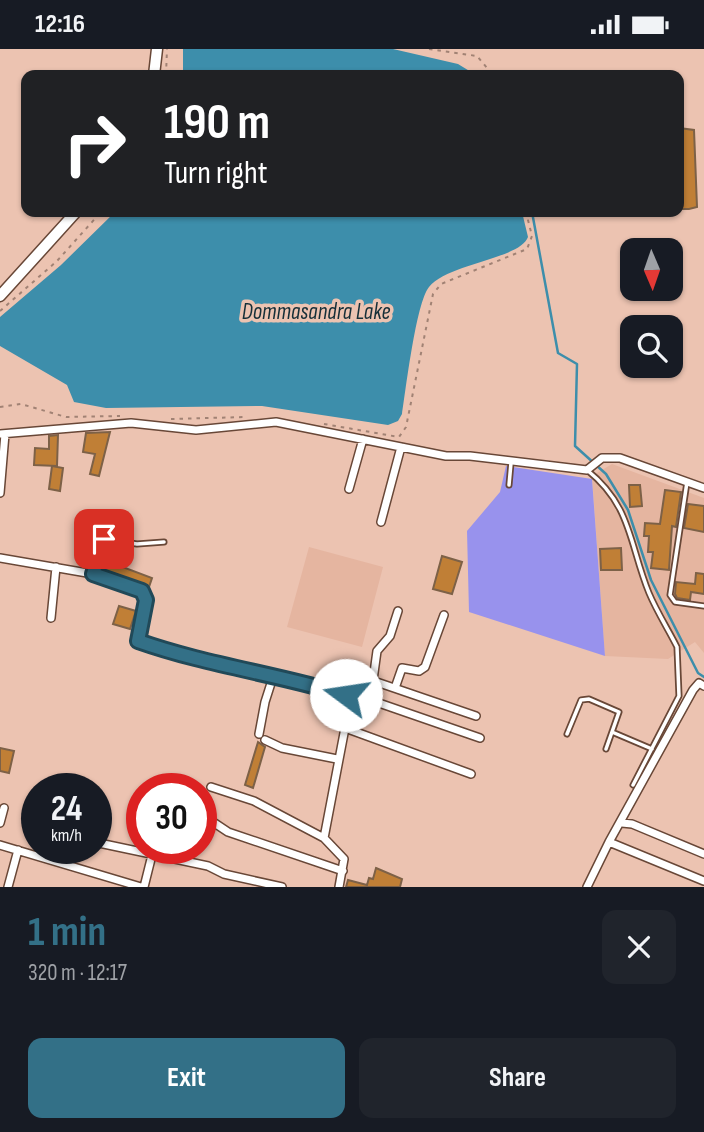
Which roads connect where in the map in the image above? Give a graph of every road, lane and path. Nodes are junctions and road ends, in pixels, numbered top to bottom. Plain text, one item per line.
1 (157, 49) edge
2 (167, 49) edge
3 (429, 49) edge
4 (155, 70) edge
5 (166, 70) edge
6 (489, 70) edge
7 (71, 217) edge
8 (97, 217) edge
9 (527, 217) edge
10 (2, 290) edge
11 (0, 311) edge
12 (0, 407) edge
13 (126, 416) dead end
14 (256, 416) dead end
15 (161, 418) dead end
16 (316, 422) dead end
17 (2, 433) edge
18 (363, 439) junction
19 (401, 447) junction
20 (511, 461) junction
21 (587, 470) junction
22 (687, 482) junction
23 (509, 485) dead end
24 (704, 488) edge
25 (349, 489) dead end
26 (0, 493) edge
27 (381, 522) dead end
28 (104, 539) joint
29 (164, 543) dead end
30 (0, 558) edge
31 (56, 567) junction
32 (93, 574) junction
33 (704, 606) edge
34 (398, 611) dead end
35 (444, 615) dead end
36 (51, 618) dead end
37 (273, 677) junction
38 (373, 680) junction
39 (704, 686) edge
40 (395, 688) junction
41 (346, 694) junction
42 (476, 716) dead end
43 (345, 728) junction
44 (612, 732) junction
45 (567, 734) dead end
46 (480, 738) dead end
47 (606, 749) dead end
48 (652, 749) junction
49 (337, 759) junction
50 (471, 774) dead end
51 (633, 785) dead end
52 (217, 789) edge
53 (4, 808) dead end
54 (0, 823) edge
55 (622, 823) junction
56 (217, 825) edge
57 (324, 838) junction
58 (609, 842) junction
59 (0, 845) edge
60 (18, 850) junction
61 (704, 853) edge
62 (149, 864) edge
63 (198, 864) edge
64 (343, 871) junction
65 (704, 881) edge
66 (11, 886) edge
67 (142, 887) edge
68 (282, 887) edge
69 (339, 887) edge
70 (587, 887) edge

1 - 4 street
2 - 5 path
3 - 6 path
7 - 10 street
8 - 11 path
9 - 16 path
12 - 13 path
14 - 15 path
17 - 18 street
17 - 26 street
18 - 19 street
18 - 25 street
19 - 20 street
19 - 27 street
20 - 21 street
20 - 23 lane
21 - 22 street
21 - 48 lane
22 - 24 street
22 - 33 lane
28 - 29 lane
28 - 32 street
30 - 31 street
31 - 32 street
31 - 36 street
32 - 37 street
34 - 38 street
35 - 40 street
37 - 41 street
37 - 49 street
38 - 40 street
38 - 41 street
39 - 55 street
40 - 42 street
41 - 43 street
41 - 46 street
43 - 49 street
43 - 50 street
44 - 45 lane
44 - 47 lane
44 - 48 lane
48 - 51 lane
49 - 57 street
52 - 57 street
53 - 54 street
55 - 58 street
55 - 61 street
56 - 64 street
57 - 64 street
58 - 65 street
58 - 70 street
59 - 60 street
60 - 66 street
60 - 67 street
62 - 67 street
63 - 68 street
64 - 69 street

